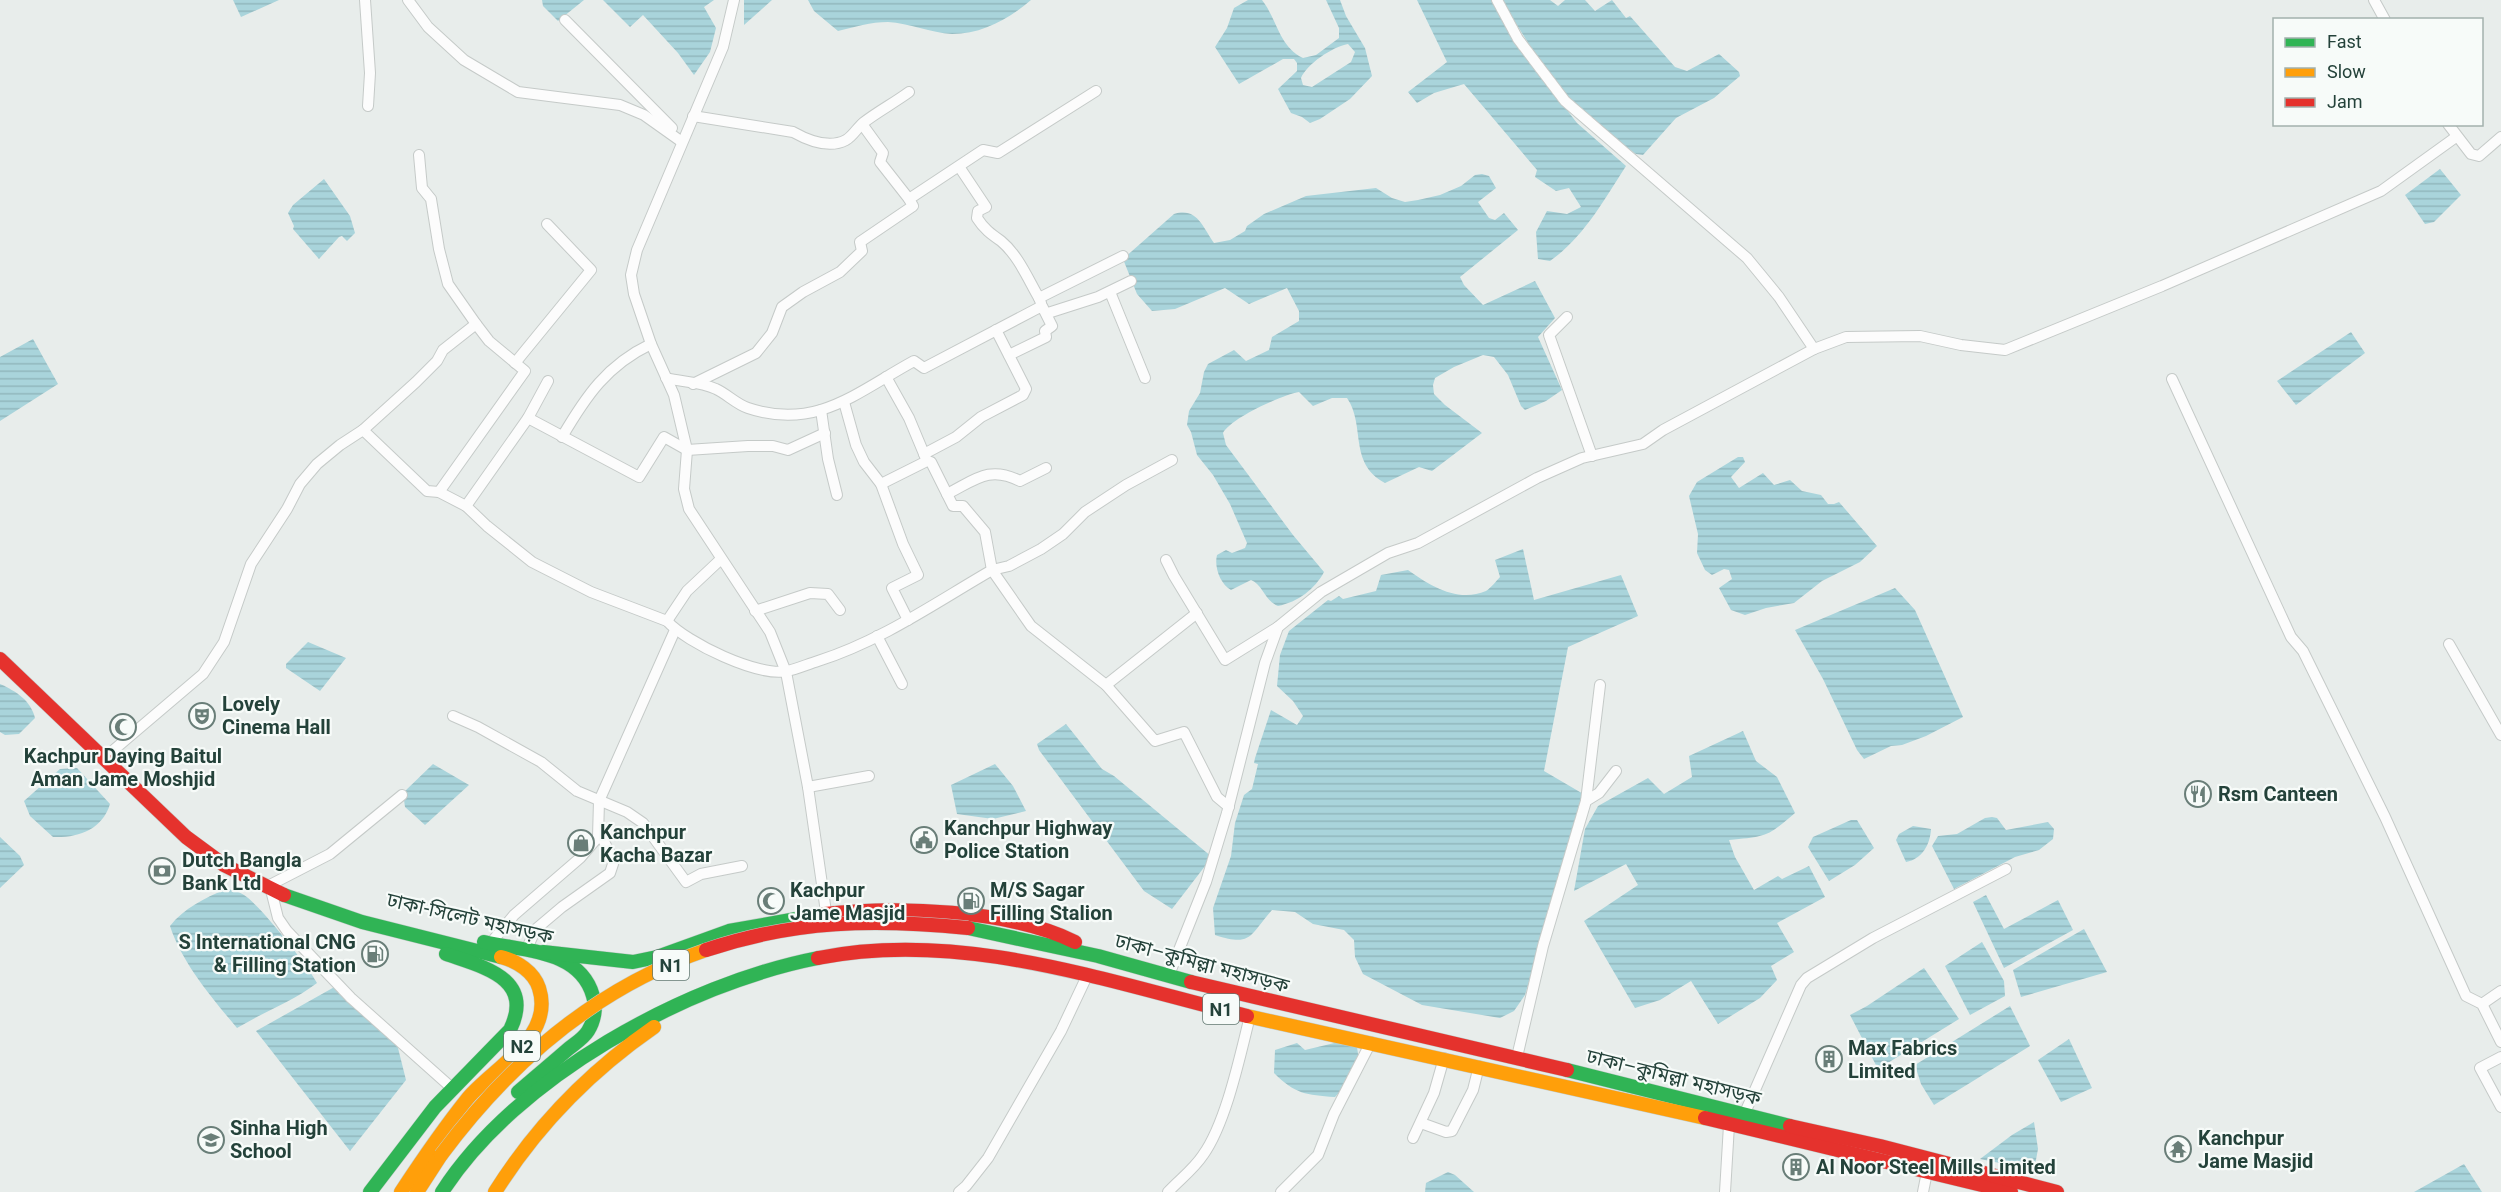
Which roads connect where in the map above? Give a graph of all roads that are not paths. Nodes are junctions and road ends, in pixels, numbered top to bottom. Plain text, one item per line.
1 (365, 0) edge
2 (408, 0) edge
3 (734, 0) edge
4 (1497, 0) edge
5 (2374, 0) edge
6 (2384, 18) edge
7 (565, 20) dead end
8 (1096, 91) dead end
9 (909, 92) dead end
10 (368, 106) dead end
11 (693, 116) junction
12 (862, 124) junction
13 (2449, 126) edge
14 (2456, 137) junction
15 (2501, 137) edge
16 (683, 141) junction
17 (419, 155) dead end
18 (960, 168) junction
19 (909, 199) junction
20 (547, 224) dead end
21 (1123, 256) dead end
22 (1131, 281) dead end
23 (1110, 292) junction
24 (1043, 306) junction
25 (1567, 317) dead end
26 (476, 324) junction
27 (996, 330) junction
28 (651, 344) junction
29 (1814, 349) junction
30 (1009, 355) junction
31 (515, 363) junction
32 (886, 377) junction
33 (666, 378) junction
34 (1145, 378) dead end
35 (2172, 379) dead end
36 (548, 381) dead end
37 (693, 384) junction
38 (844, 402) junction
39 (821, 410) junction
40 (528, 418) junction
41 (363, 430) junction
42 (825, 433) junction
43 (562, 436) junction
44 (687, 450) junction
45 (1592, 456) junction
46 (925, 458) junction
47 (1172, 460) dead end
48 (1046, 468) dead end
49 (881, 484) junction
50 (439, 492) junction
51 (947, 494) junction
52 (837, 495) dead end
53 (466, 506) junction
54 (720, 560) junction
55 (1166, 560) dead end
56 (992, 570) junction
57 (840, 610) dead end
58 (755, 611) junction
59 (1197, 613) junction
60 (908, 620) junction
61 (671, 626) junction
62 (1278, 627) junction
63 (877, 636) junction
64 (2449, 644) dead end
65 (0, 659) edge
66 (786, 672) junction
67 (902, 684) dead end
68 (1106, 685) junction
69 (1600, 685) dead end
70 (453, 716) dead end
71 (2501, 735) edge
72 (103, 759) junction
73 (1616, 771) dead end
74 (869, 776) dead end
75 (808, 787) junction
76 (402, 795) dead end
77 (599, 801) junction
78 (1586, 801) junction
79 (1229, 807) junction
80 (600, 834) junction
81 (742, 866) dead end
82 (2006, 868) dead end
83 (268, 888) junction
84 (298, 900) junction
85 (826, 912) junction
86 (427, 938) junction
87 (490, 944) junction
88 (527, 948) junction
89 (543, 952) junction
90 (1098, 956) junction
91 (1169, 975) junction
92 (1087, 976) junction
93 (2501, 991) edge
94 (679, 1003) junction
95 (2482, 1004) junction
96 (1250, 1016) junction
97 (1371, 1042) junction
98 (2501, 1042) edge
99 (1517, 1057) junction
100 (2501, 1057) edge
101 (1444, 1058) junction
102 (1479, 1066) junction
103 (453, 1089) junction
104 (2501, 1107) edge
105 (1744, 1115) junction
106 (1421, 1123) junction
107 (1729, 1125) junction
108 (1413, 1138) dead end
109 (472, 1149) junction
110 (1927, 1172) junction
111 (370, 1192) edge
112 (401, 1192) edge
113 (417, 1192) edge
114 (442, 1192) edge
115 (495, 1192) edge
116 (959, 1192) edge
117 (1168, 1192) edge
118 (1281, 1192) edge
119 (1725, 1192) edge
120 (1923, 1192) edge
121 (2011, 1192) edge
122 (2057, 1192) edge

1 - 10 street
2 - 16 street
3 - 11 street
4 - 29 street
5 - 6 street
7 - 16 street
8 - 18 street
9 - 12 street
11 - 12 street
11 - 16 street
12 - 19 street
13 - 14 street
14 - 15 street
14 - 29 street
16 - 28 street
17 - 26 street
18 - 19 street
18 - 24 street
19 - 37 street
20 - 31 street
21 - 24 street
22 - 23 street
23 - 24 street
23 - 34 street
24 - 27 street
24 - 30 street
25 - 45 street
26 - 31 street
26 - 41 street
27 - 30 street
27 - 32 street
28 - 33 street
28 - 43 street
29 - 45 street
30 - 46 street
31 - 50 street
32 - 38 street
32 - 46 street
33 - 37 street
33 - 44 street
35 - 95 street
36 - 40 street
37 - 39 street
38 - 39 street
38 - 49 street
39 - 42 street
40 - 43 street
40 - 53 street
41 - 50 street
41 - 72 street
42 - 44 street
42 - 52 street
43 - 44 street
44 - 54 street
45 - 62 street
46 - 49 street
46 - 51 street
47 - 56 street
48 - 51 street
49 - 60 street
50 - 53 street
51 - 56 street
53 - 61 street
54 - 58 street
54 - 61 street
55 - 59 street
56 - 60 street
56 - 68 street
57 - 58 street
58 - 66 street
59 - 62 street
59 - 68 street
60 - 63 street
61 - 66 street
61 - 77 street
62 - 79 street
63 - 66 street
63 - 67 street
64 - 71 street
65 - 72 highway, ঢাকা-সিলেট মহাসড়ক / N2
66 - 75 street
68 - 79 street
69 - 78 street
70 - 77 street
72 - 83 highway, ঢাকা-সিলেট মহাসড়ক / N2
73 - 78 street
74 - 75 street
75 - 85 street
76 - 83 street
77 - 80 street
77 - 81 street
78 - 99 street
79 - 91 street
80 - 87 street
80 - 88 street
82 - 105 street
83 - 84 highway, ঢাকা-সিলেট মহাসড়ক / N2
83 - 103 street
84 - 86 highway, ঢাকা-সিলেট মহাসড়ক / N2
84 - 87 highway, ঢাকা-সিলেট মহাসড়ক / N2
85 - 89 highway, N1
85 - 90 highway, N1
86 - 103 highway, N2
86 - 112 highway, ঢাকা-সিলেট মহাসড়ক / N2
87 - 88 highway, ঢাকা-সিলেট মহাসড়ক / N2
88 - 89 highway, ঢাকা-সিলেট মহাসড়ক / N2
89 - 109 highway, ঢাকা-সিলেট মহাসড়ক / N2
90 - 91 highway, ঢাকা–কুমিল্লা মহাসড়ক / N1
90 - 113 highway, ঢাকা–কুমিল্লা মহাসড়ক / N1, bridge
91 - 99 highway, ঢাকা–কুমিল্লা মহাসড়ক / N1
92 - 94 highway, ঢাকা–কুমিল্লা মহাসড়ক / N1
92 - 96 highway, ঢাকা–কুমিল্লা মহাসড়ক / N1
92 - 116 street
93 - 95 street
94 - 109 highway, ঢাকা–কুমিল্লা মহাসড়ক / N1
94 - 115 highway, N1
95 - 98 street
96 - 97 highway, ঢাকা–কুমিল্লা মহাসড়ক / N1
96 - 117 street
97 - 101 highway, ঢাকা–কুমিল্লা মহাসড়ক / N1
97 - 118 street
99 - 105 highway, ঢাকা–কুমিল্লা মহাসড়ক / N1
100 - 104 street
101 - 102 highway, ঢাকা–কুমিল্লা মহাসড়ক / N1
101 - 106 street
102 - 106 street
102 - 107 highway, ঢাকা–কুমিল্লা মহাসড়ক / N1
103 - 111 highway, N2
105 - 122 highway, ঢাকা–কুমিল্লা মহাসড়ক / N1
106 - 108 street
107 - 110 highway, ঢাকা–কুমিল্লা মহাসড়ক / N1
107 - 119 street
109 - 114 highway, ঢাকা–কুমিল্লা মহাসড়ক / N1
110 - 120 street
110 - 121 highway, ঢাকা–কুমিল্লা মহাসড়ক / N1

